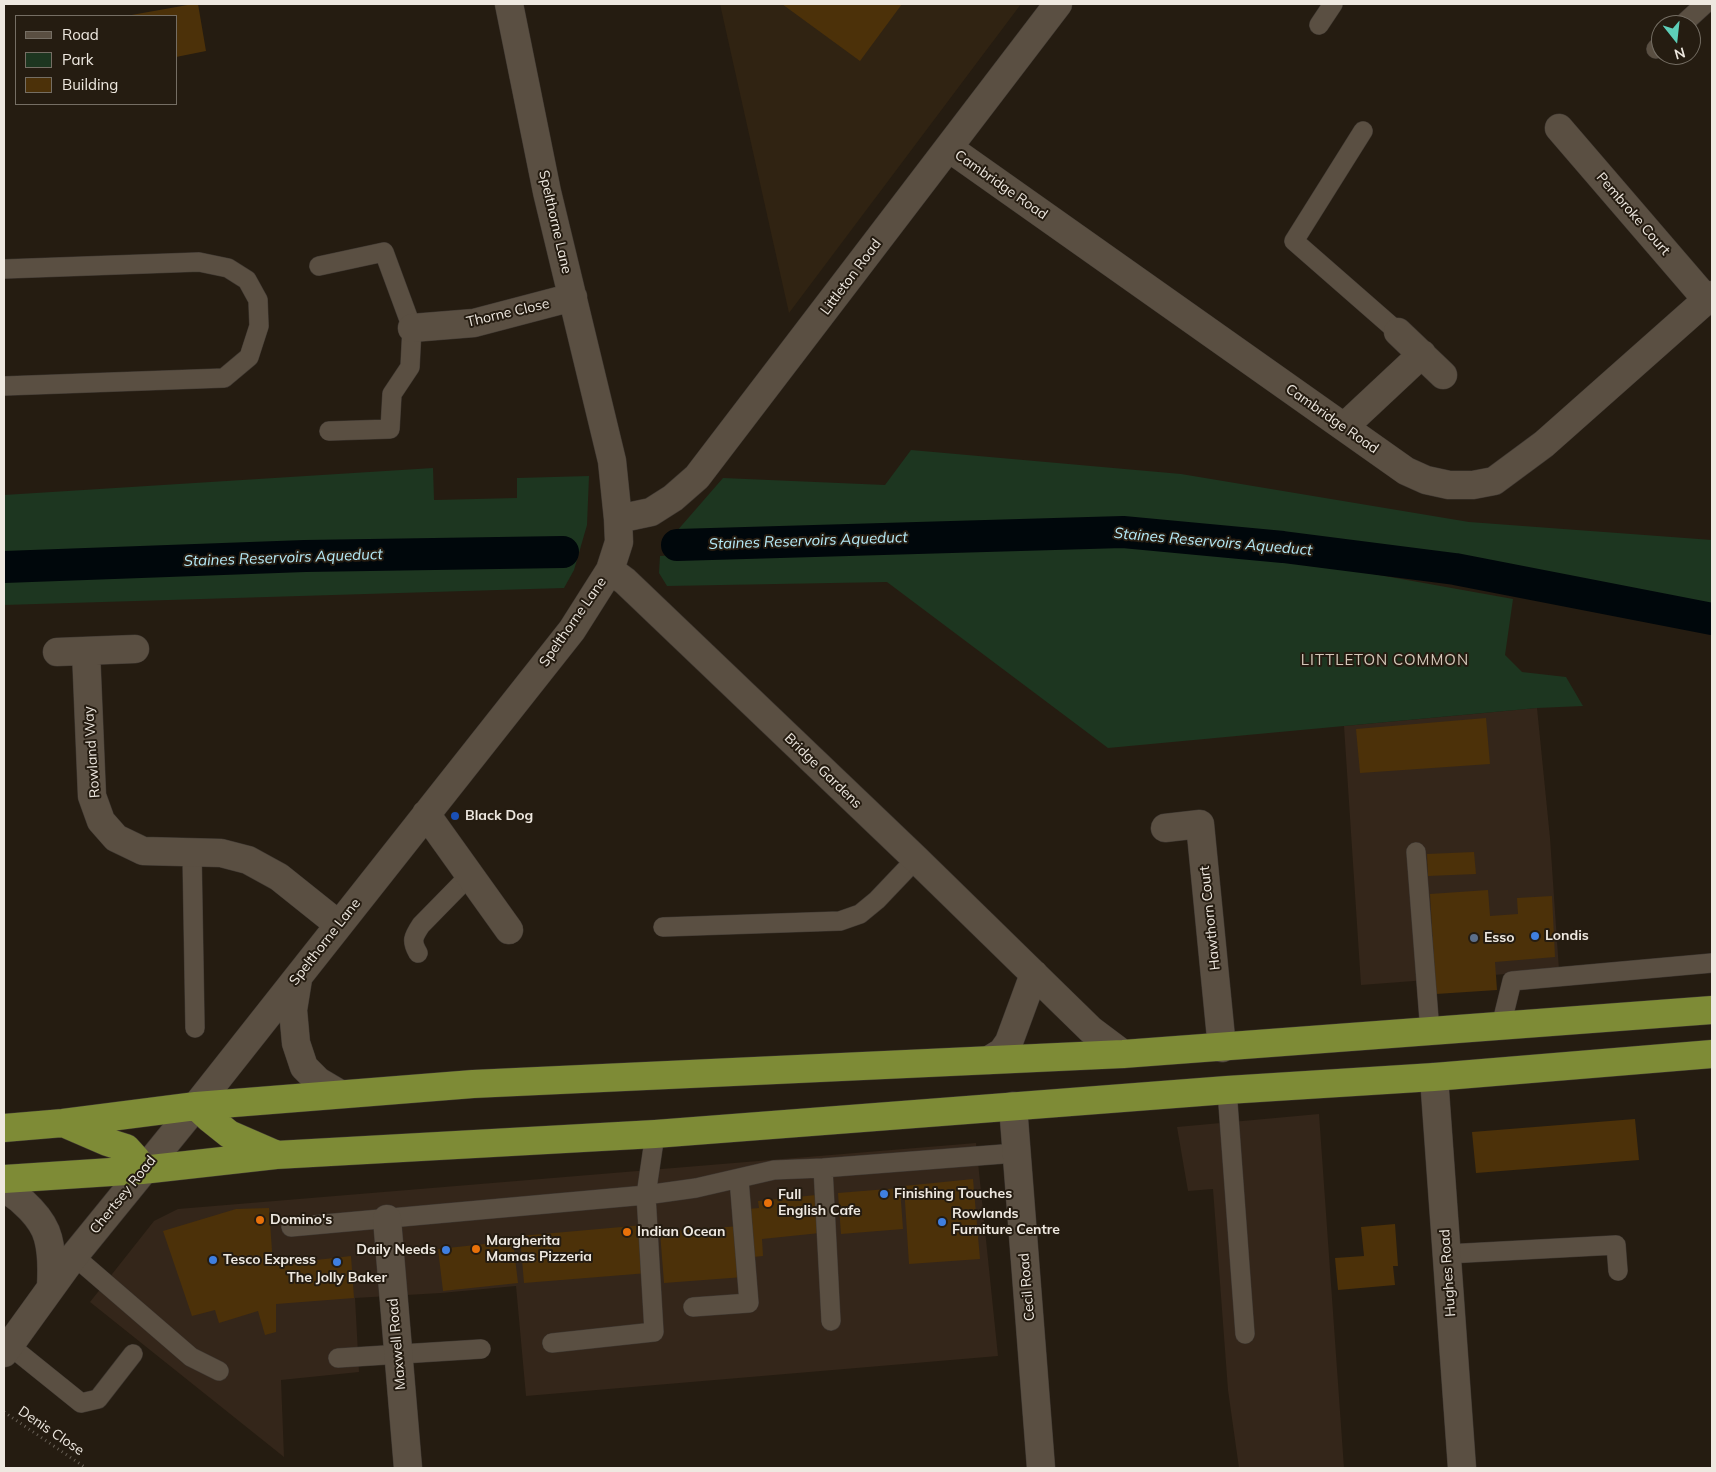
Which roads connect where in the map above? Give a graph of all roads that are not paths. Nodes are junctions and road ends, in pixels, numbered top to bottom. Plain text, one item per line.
1 (509, 4) edge
2 (1058, 4) edge
3 (1333, 4) edge
4 (1705, 4) edge
5 (1693, 15) edge
6 (1319, 25) dead end
7 (1560, 128) dead end
8 (1363, 130) dead end
9 (949, 148) junction
10 (319, 266) dead end
11 (4, 269) edge
12 (573, 297) junction
13 (1710, 298) edge
14 (412, 328) junction
15 (1398, 332) joint
16 (1422, 354) junction
17 (1443, 375) dead end
18 (4, 386) edge
19 (1344, 427) junction
20 (329, 431) dead end
21 (618, 519) junction
22 (610, 570) junction
23 (135, 649) dead end
24 (86, 651) junction
25 (57, 652) dead end
26 (426, 814) junction
27 (1165, 828) dead end
28 (192, 852) junction
29 (1416, 852) dead end
30 (916, 859) junction
31 (470, 875) junction
32 (340, 925) junction
33 (663, 927) dead end
34 (509, 930) dead end
35 (418, 953) dead end
36 (1712, 963) edge
37 (1034, 974) junction
38 (298, 977) junction
39 (1712, 1010) edge
40 (1501, 1026) junction
41 (195, 1028) dead end
42 (1430, 1032) junction
43 (1222, 1048) junction
44 (1123, 1054) junction
45 (1712, 1054) edge
46 (989, 1060) junction
47 (1434, 1077) junction
48 (1227, 1090) junction
49 (340, 1094) junction
50 (196, 1106) junction
51 (1013, 1106) junction
52 (63, 1123) junction
53 (4, 1128) edge
54 (654, 1134) junction
55 (1016, 1152) junction
56 (276, 1155) junction
57 (823, 1168) junction
58 (142, 1170) junction
59 (4, 1179) edge
60 (739, 1179) junction
61 (4, 1188) edge
62 (646, 1195) junction
63 (387, 1220) junction
64 (291, 1227) dead end
65 (1447, 1254) junction
66 (74, 1256) junction
67 (1618, 1271) dead end
68 (52, 1286) junction
69 (693, 1307) dead end
70 (831, 1321) dead end
71 (1245, 1334) dead end
72 (552, 1343) dead end
73 (7, 1349) edge
74 (481, 1349) dead end
75 (398, 1353) junction
76 (133, 1354) dead end
77 (338, 1358) dead end
78 (219, 1371) dead end
79 (408, 1468) edge
80 (1041, 1468) edge
81 (1462, 1468) edge

1 - 12 street, Spelthorne Lane
2 - 9 street, Littleton Road
3 - 6 lane
4 - 5 lane
7 - 13 street, Pembroke Court
8 - 15 lane
9 - 19 street, Cambridge Road
9 - 21 street, Littleton Road
10 - 14 lane
11 - 18 lane
12 - 14 street, Thorne Close
12 - 21 street, Spelthorne Lane
13 - 19 street, Cambridge Road
14 - 20 lane
15 - 16 street
16 - 17 street
16 - 19 street
21 - 22 street, Spelthorne Lane
22 - 26 street, Spelthorne Lane
22 - 30 street, Bridge Gardens
23 - 24 street
24 - 25 street
24 - 28 street, Rowland Way
26 - 31 street
26 - 32 street, Spelthorne Lane
27 - 43 street, Hawthorn Court
28 - 32 street, Rowland Way
28 - 41 lane
29 - 42 lane
30 - 33 lane
30 - 37 street, Bridge Gardens
31 - 34 street
31 - 35 lane
32 - 38 street, Spelthorne Lane
36 - 40 lane
37 - 44 street, Bridge Gardens
37 - 46 street
38 - 49 street
38 - 50 street, Spelthorne Lane
39 - 40 highway
40 - 42 highway
42 - 43 highway
43 - 44 highway
44 - 46 highway
45 - 47 highway
46 - 49 highway
47 - 48 highway
47 - 65 street, Hughes Road
48 - 51 highway
48 - 71 lane
49 - 50 highway
50 - 52 highway
50 - 56 highway
50 - 58 street, Chertsey Road
51 - 54 highway
51 - 55 street, Cecil Road
52 - 53 highway
52 - 58 highway
54 - 56 highway
54 - 62 lane
55 - 57 lane
55 - 80 street, Cecil Road
56 - 58 highway
57 - 60 lane
57 - 70 lane
58 - 59 highway
58 - 66 street, Chertsey Road
60 - 62 lane
60 - 69 lane
61 - 68 street
62 - 63 lane
62 - 72 lane
63 - 64 lane
63 - 75 street, Maxwell Road
65 - 67 lane
65 - 81 street, Hughes Road
66 - 68 street, Chertsey Road
66 - 78 lane
68 - 73 street, Chertsey Road
73 - 76 lane
74 - 75 lane
75 - 77 lane
75 - 79 street, Maxwell Road

